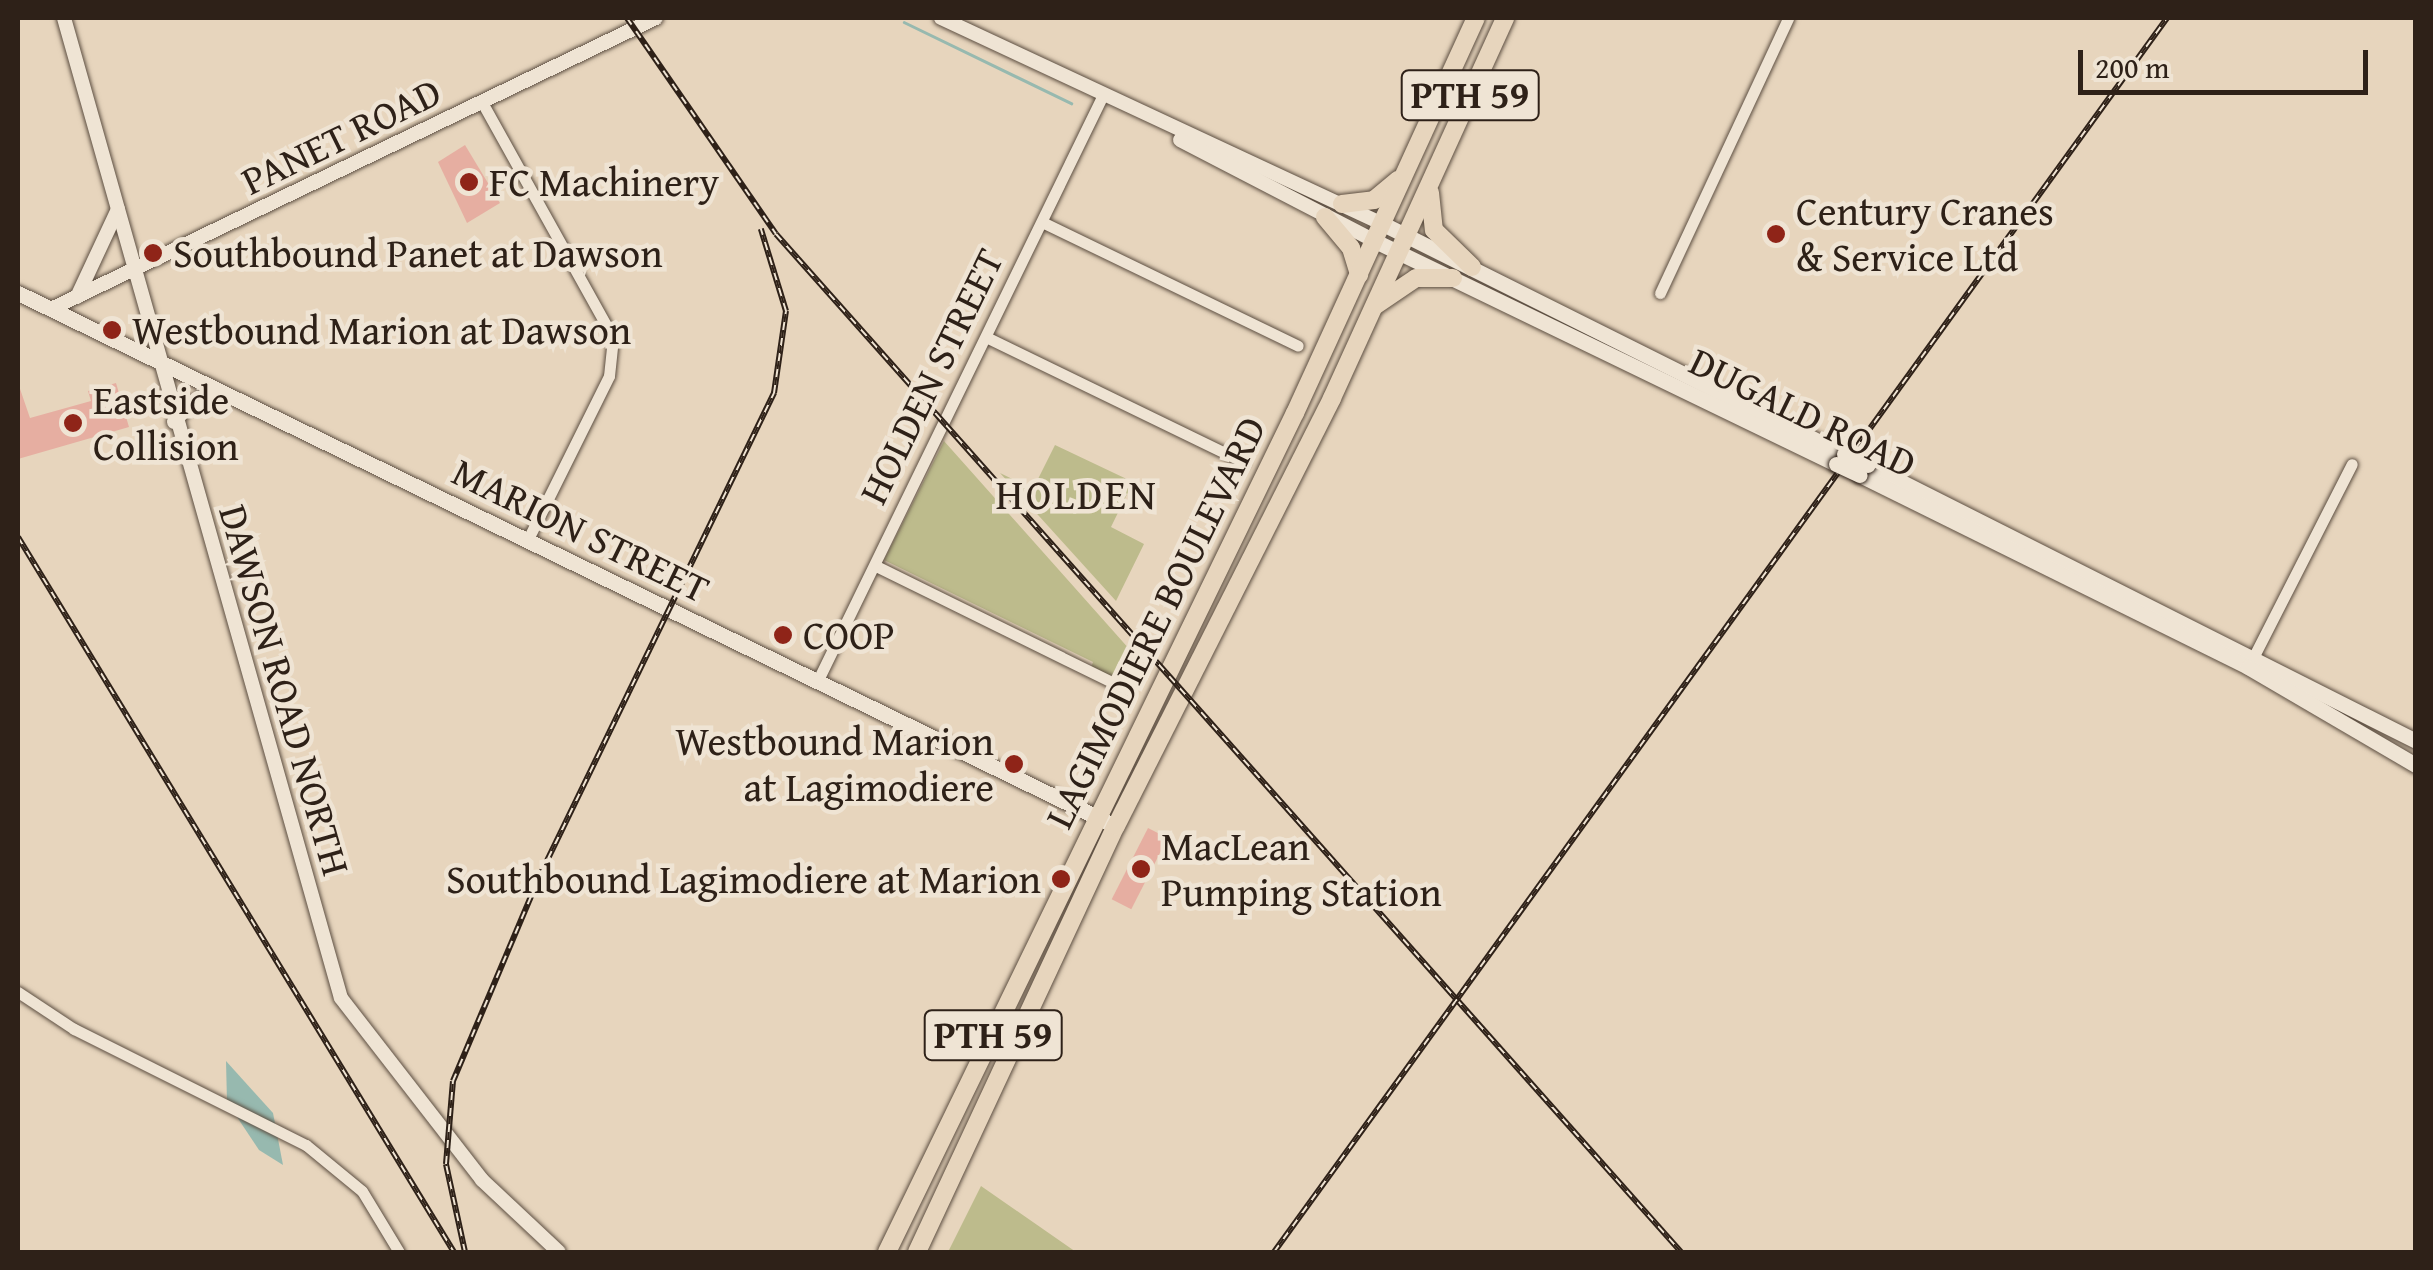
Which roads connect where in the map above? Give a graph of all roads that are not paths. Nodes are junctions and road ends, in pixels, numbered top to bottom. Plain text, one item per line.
1 (64, 18) edge
2 (656, 18) edge
3 (941, 18) edge
4 (1476, 18) edge
5 (1505, 18) edge
6 (1788, 18) edge
7 (1102, 96) junction
8 (483, 104) junction
9 (1159, 125) junction
10 (1435, 173) junction
11 (1406, 174) junction
12 (1342, 204) junction
13 (119, 208) junction
14 (1325, 217) junction
15 (1042, 222) junction
16 (1379, 232) junction
17 (1402, 244) junction
18 (1472, 267) junction
19 (136, 270) junction
20 (1359, 276) junction
21 (1453, 278) junction
22 (18, 293) edge
23 (1660, 293) dead end
24 (77, 297) junction
25 (51, 309) junction
26 (1372, 309) junction
27 (986, 337) junction
28 (1298, 346) dead end
29 (157, 362) junction
30 (219, 392) junction
31 (174, 422) junction
32 (1840, 459) junction
33 (1243, 462) dead end
34 (2352, 464) dead end
35 (1864, 470) junction
36 (527, 541) junction
37 (876, 566) junction
38 (2255, 654) junction
39 (817, 682) junction
40 (1126, 689) dead end
41 (2416, 741) edge
42 (2416, 765) edge
43 (1108, 822) junction
44 (18, 992) edge
45 (399, 1252) edge
46 (559, 1252) edge
47 (887, 1252) edge
48 (917, 1252) edge

1 - 13 street, DAWSON ROAD NORTH
2 - 8 street, PANET ROAD
3 - 7 street, DUGALD ROAD
4 - 11 main road, LAGIMODIERE BOULEVARD / PTH 59
5 - 10 main road, LAGIMODIERE BOULEVARD / PTH 59
6 - 23 street
7 - 9 street, DUGALD ROAD
7 - 15 street, HOLDEN STREET
8 - 19 street, PANET ROAD
8 - 36 street
9 - 12 street, DUGALD ROAD
9 - 14 street, DUGALD ROAD
10 - 17 main road, LAGIMODIERE BOULEVARD / PTH 59
10 - 18 main road
11 - 12 main road
11 - 16 main road, LAGIMODIERE BOULEVARD / PTH 59
12 - 16 street, DUGALD ROAD
13 - 19 street, DAWSON ROAD NORTH
13 - 24 street
14 - 16 street, DUGALD ROAD
14 - 20 main road
15 - 27 street, HOLDEN STREET
15 - 28 street
16 - 17 main road, DUGALD ROAD
16 - 20 main road, LAGIMODIERE BOULEVARD / PTH 59
17 - 18 main road, DUGALD ROAD
17 - 21 main road, DUGALD ROAD
17 - 26 main road, LAGIMODIERE BOULEVARD / PTH 59
18 - 32 main road, DUGALD ROAD
19 - 24 street, PANET ROAD
19 - 29 street, DAWSON ROAD NORTH
20 - 43 main road, LAGIMODIERE BOULEVARD / PTH 59
21 - 26 main road
21 - 32 main road, DUGALD ROAD
22 - 25 main road, MARION STREET
24 - 25 street, PANET ROAD
25 - 29 main road, MARION STREET
26 - 43 main road, LAGIMODIERE BOULEVARD / PTH 59
27 - 33 street
27 - 37 street, HOLDEN STREET
29 - 30 main road, MARION STREET
29 - 31 street, DAWSON ROAD NORTH
30 - 31 street
30 - 36 main road, MARION STREET
31 - 46 street, DAWSON ROAD NORTH
32 - 35 main road, DUGALD ROAD, bridge
34 - 38 street
35 - 38 main road, DUGALD ROAD
35 - 42 main road, DUGALD ROAD
36 - 39 main road, MARION STREET
37 - 39 street, HOLDEN STREET
37 - 40 street
38 - 41 main road, DUGALD ROAD
39 - 43 main road, MARION STREET
43 - 47 main road, LAGIMODIERE BOULEVARD / PTH 59
43 - 48 main road, LAGIMODIERE BOULEVARD / PTH 59
44 - 45 street

